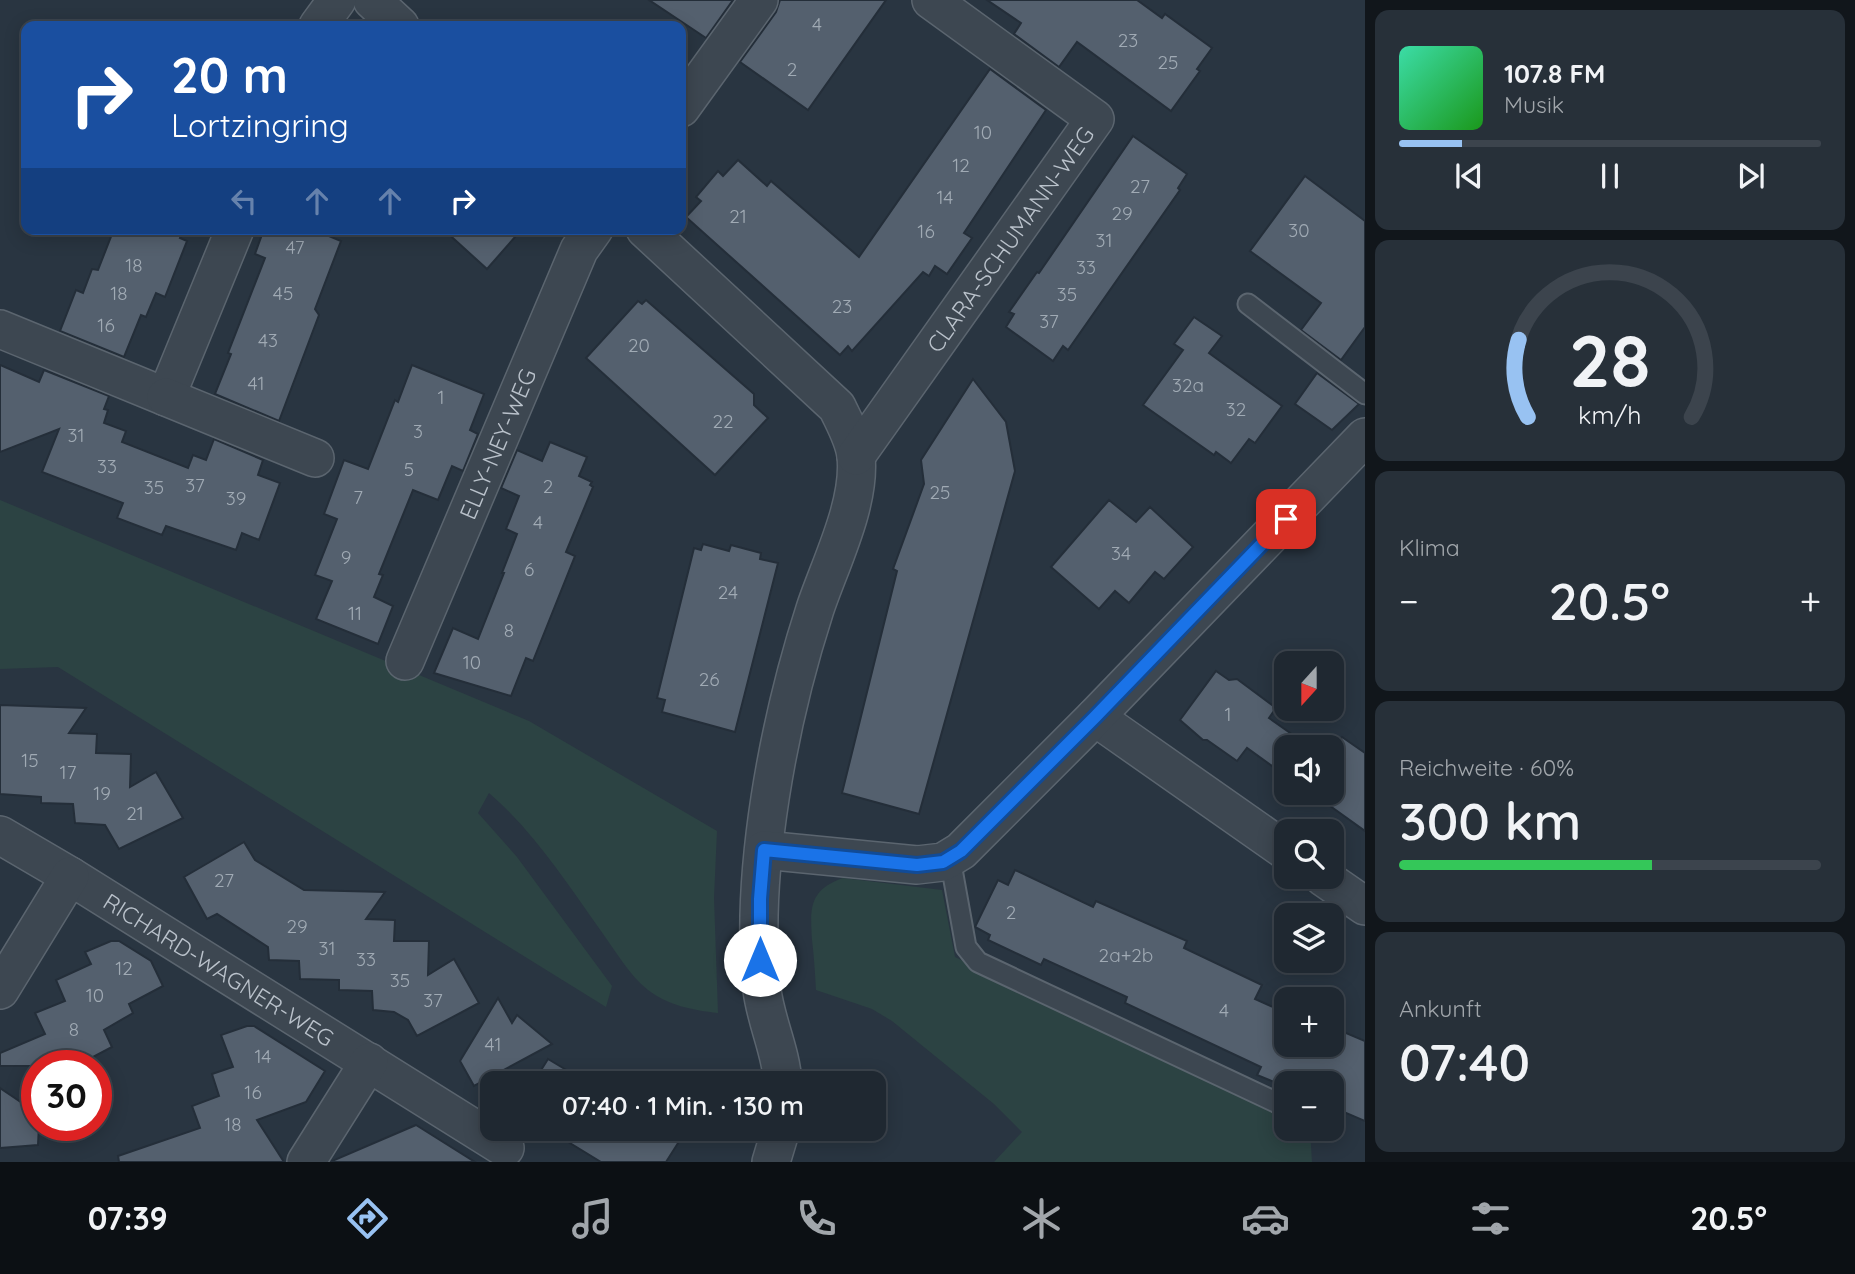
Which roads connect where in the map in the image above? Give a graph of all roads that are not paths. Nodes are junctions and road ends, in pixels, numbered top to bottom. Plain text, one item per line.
1 (337, 0) edge
2 (372, 0) edge
3 (758, 0) edge
4 (931, 0) edge
5 (322, 21) edge
6 (395, 21) edge
7 (686, 101) edge
8 (233, 235) edge
9 (590, 235) edge
10 (651, 235) edge
11 (1248, 304) dead end
12 (0, 329) edge
13 (1365, 394) edge
14 (166, 397) junction
15 (1365, 437) edge
16 (856, 456) junction
17 (315, 458) dead end
18 (405, 661) dead end
19 (1095, 717) junction
20 (0, 835) edge
21 (1274, 843) edge
22 (764, 850) junction
23 (950, 858) junction
24 (71, 876) junction
25 (1340, 889) edge
26 (1365, 906) edge
27 (0, 990) edge
28 (369, 1062) junction
29 (782, 1071) edge
30 (1274, 1101) edge
31 (777, 1141) edge
32 (505, 1148) dead end
33 (306, 1162) edge
34 (771, 1162) edge

1 - 5 street
2 - 6 street
3 - 7 street
4 - 16 street, CLARA-SCHUMANN-WEG
8 - 14 street
9 - 18 street, ELLY-NEY-WEG
10 - 16 street
11 - 13 lane
12 - 14 street
14 - 17 street
15 - 19 street
16 - 22 street
19 - 21 street
19 - 23 street
20 - 24 street, RICHARD-WAGNER-WEG
22 - 23 street
22 - 29 street
23 - 30 lane
24 - 27 street
24 - 28 street, RICHARD-WAGNER-WEG
25 - 26 street
28 - 32 street, RICHARD-WAGNER-WEG
28 - 33 street
31 - 34 street

